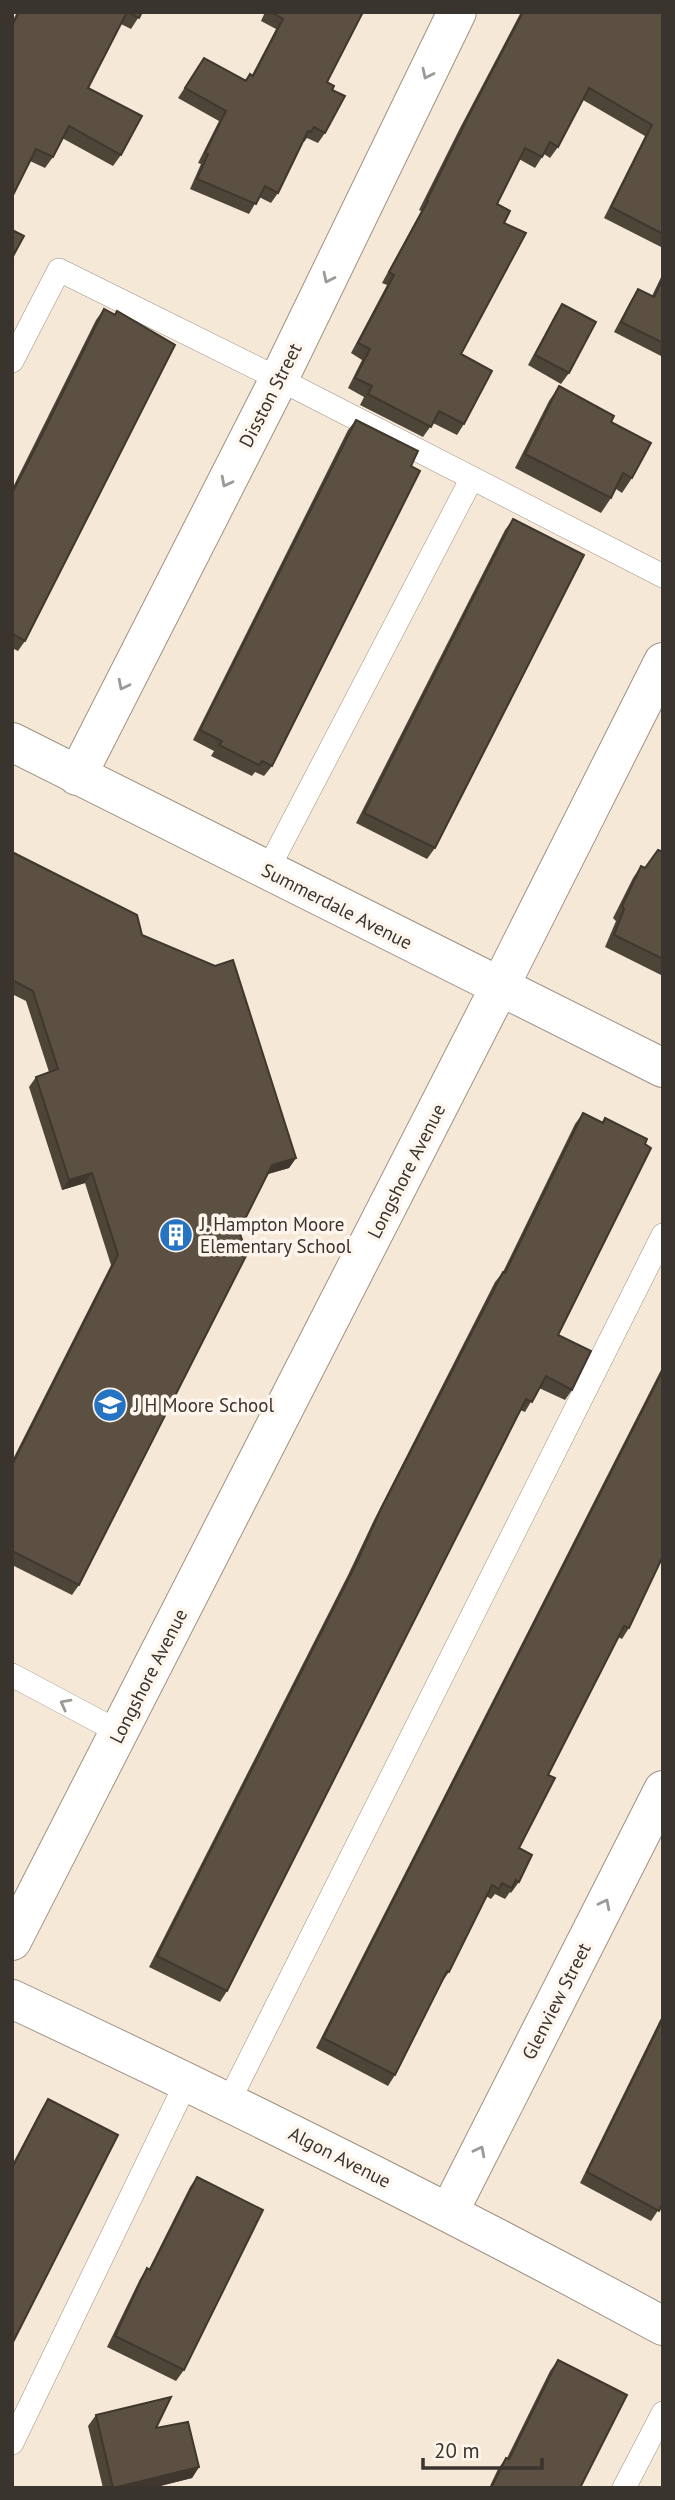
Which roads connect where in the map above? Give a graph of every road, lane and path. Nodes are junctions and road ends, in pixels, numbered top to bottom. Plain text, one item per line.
1 (457, 12) edge
2 (12, 361) edge
3 (279, 379) junction
4 (472, 478) junction
5 (663, 576) edge
6 (663, 662) edge
7 (12, 741) edge
8 (77, 776) junction
9 (267, 871) junction
10 (499, 988) junction
11 (663, 1068) edge
12 (663, 1235) edge
13 (12, 1675) edge
14 (119, 1732) junction
15 (663, 1790) edge
16 (12, 1941) edge
17 (12, 1999) edge
18 (187, 2081) junction
19 (229, 2101) junction
20 (449, 2211) junction
21 (661, 2322) edge
22 (663, 2413) edge
23 (12, 2444) edge
24 (624, 2488) edge

1 -> 3 street, Disston Street
2 - 3 lane
3 - 4 lane
3 -> 8 street, Disston Street
4 - 5 lane
4 - 9 lane
6 - 10 street, Longshore Avenue
7 - 8 street, Summerdale Avenue
8 - 9 street, Summerdale Avenue
9 - 10 street, Summerdale Avenue
10 - 11 street, Summerdale Avenue
10 - 14 street, Longshore Avenue
12 - 19 lane
14 -> 13 lane
14 - 16 street, Longshore Avenue
20 -> 15 street, Glenview Street
17 - 18 street, Algon Avenue
18 - 19 street, Algon Avenue
18 - 23 lane
19 - 20 street, Algon Avenue
20 - 21 street, Algon Avenue
22 - 24 lane

